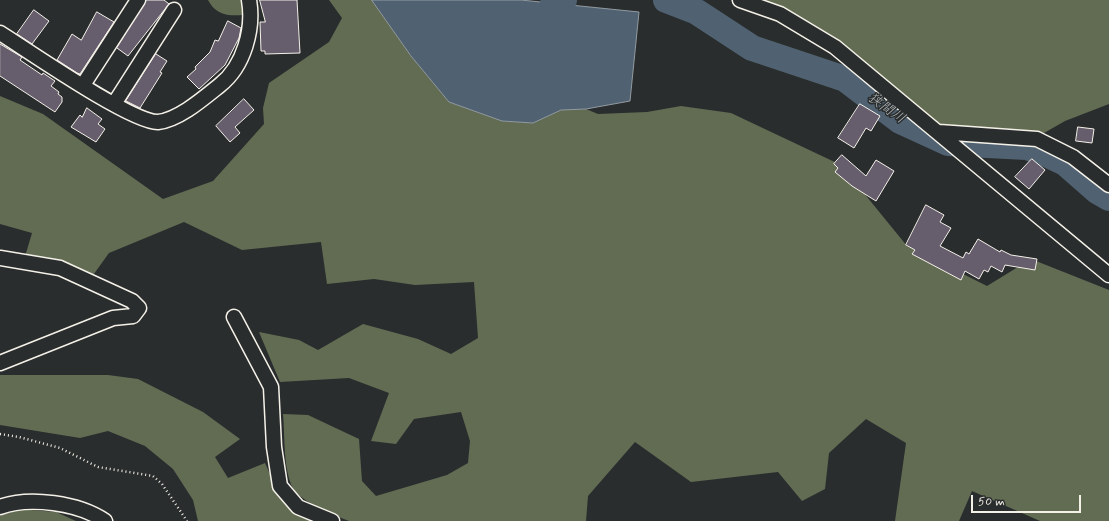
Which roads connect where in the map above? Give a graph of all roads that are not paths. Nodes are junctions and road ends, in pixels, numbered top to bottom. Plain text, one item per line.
1 (138, 0) edge
2 (249, 0) edge
3 (740, 0) edge
4 (174, 10) dead end
5 (0, 33) edge
6 (83, 86) junction
7 (114, 104) junction
8 (940, 132) junction
9 (1109, 185) edge
10 (0, 258) edge
11 (1109, 274) edge
12 (234, 317) dead end
13 (0, 363) edge
14 (0, 507) edge
15 (105, 521) edge
16 (332, 521) edge

1 - 6 street
2 - 7 street
3 - 8 street
4 - 7 street
5 - 6 street
6 - 7 street
8 - 9 street
8 - 11 street
10 - 13 street
12 - 16 street
14 - 15 street

